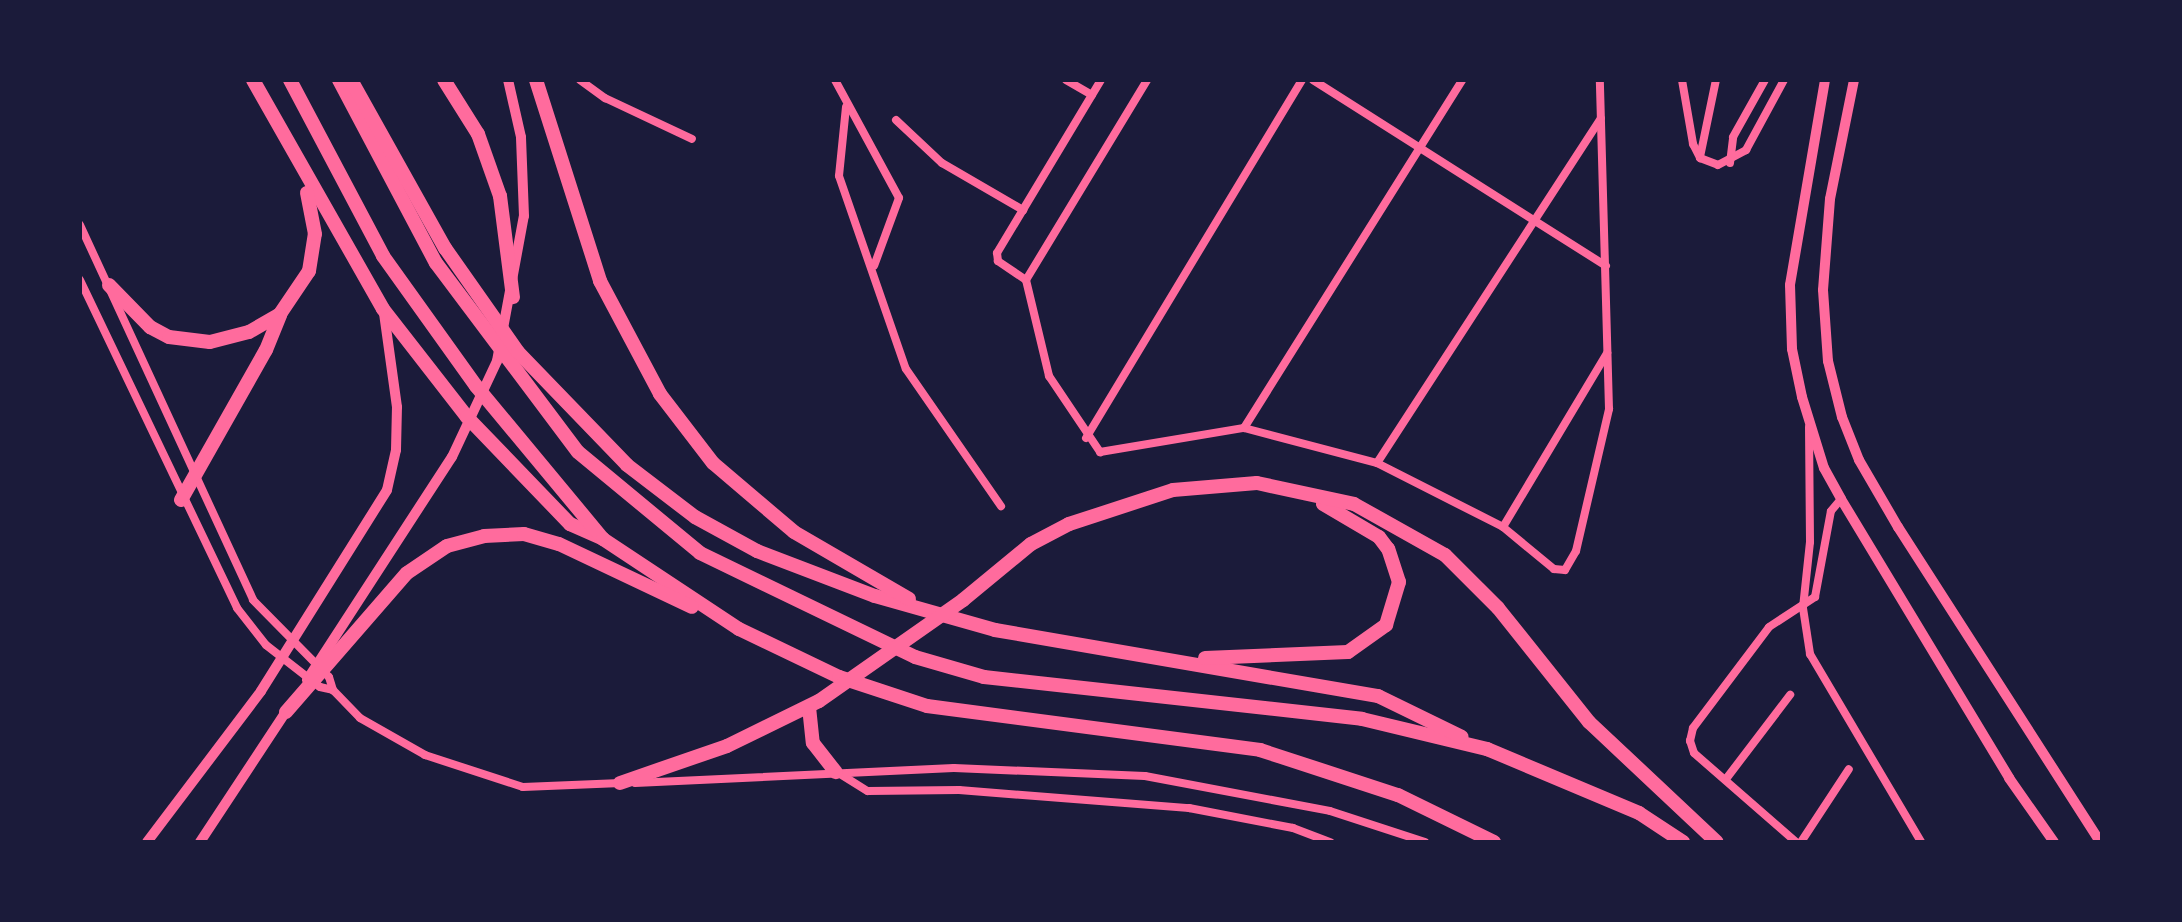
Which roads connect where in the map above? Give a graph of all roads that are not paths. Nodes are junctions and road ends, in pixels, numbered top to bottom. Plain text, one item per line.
1 (253, 80) edge
2 (290, 80) edge
3 (339, 80) edge
4 (351, 80) edge
5 (444, 80) edge
6 (508, 80) edge
7 (536, 80) edge
8 (580, 80) edge
9 (835, 80) edge
10 (1066, 80) edge
11 (1101, 80) edge
12 (1147, 80) edge
13 (1302, 80) edge
14 (1313, 80) edge
15 (1462, 80) edge
16 (1600, 80) edge
17 (1682, 80) edge
18 (1716, 80) edge
19 (1765, 80) edge
20 (1784, 80) edge
21 (1825, 80) edge
22 (1854, 80) edge
23 (1092, 95) junction
24 (846, 107) junction
25 (1602, 117) junction
26 (896, 120) dead end
27 (692, 139) dead end
28 (1420, 148) junction
29 (1700, 158) junction
30 (1730, 163) junction
31 (299, 165) junction
32 (1023, 210) junction
33 (1532, 220) junction
34 (80, 225) edge
35 (514, 253) junction
36 (874, 266) junction
37 (1606, 266) junction
38 (80, 280) edge
39 (1026, 280) junction
40 (109, 285) junction
41 (80, 292) edge
42 (513, 297) joint
43 (91, 304) junction
44 (383, 309) junction
45 (280, 314) junction
46 (1608, 351) junction
47 (1810, 421) junction
48 (1244, 428) junction
49 (1086, 438) junction
50 (1377, 463) junction
51 (194, 473) junction
52 (1312, 498) junction
53 (1841, 499) junction
54 (181, 500) junction
55 (1001, 506) dead end
56 (1503, 527) junction
57 (603, 539) junction
58 (1803, 608) junction
59 (931, 610) junction
60 (739, 629) junction
61 (1166, 658) junction
62 (333, 690) junction
63 (1790, 695) dead end
64 (295, 702) junction
65 (814, 704) junction
66 (1487, 749) junction
67 (1849, 769) dead end
68 (836, 772) junction
69 (1726, 779) junction
70 (620, 783) junction
71 (1328, 841) edge
72 (147, 842) edge
73 (200, 842) edge
74 (1425, 842) edge
75 (1494, 842) edge
76 (1683, 842) edge
77 (1717, 842) edge
78 (1799, 842) edge
79 (1921, 842) edge
80 (2054, 842) edge
81 (2100, 842) edge

1 - 31 highway
2 - 57 highway
3 - 66 highway
4 - 59 highway
5 - 35 highway
6 - 35 street
7 - 59 highway
8 - 27 street
9 - 24 street
10 - 23 street
11 - 23 street
12 - 39 street
13 - 49 street
14 - 28 street
15 - 28 street
16 - 25 street
17 - 29 street
18 - 29 street
19 - 30 street
20 - 30 street
21 - 47 street
22 - 81 street
23 - 32 street
24 - 36 street
24 - 36 street
25 - 33 street
25 - 37 street
26 - 32 street
28 - 33 street
28 - 48 street
29 - 30 street
31 - 44 highway
31 - 45 highway
32 - 39 street
33 - 37 street
33 - 50 street
34 - 40 street
35 - 42 highway
36 - 55 street
37 - 46 street
38 - 43 street
39 - 49 street
40 - 45 highway
40 - 51 street
41 - 43 street
42 - 64 street
43 - 54 street
44 - 57 highway
44 - 72 street
45 - 51 highway
46 - 56 street
46 - 56 street
47 - 53 street
47 - 58 street
48 - 49 street
48 - 50 street
50 - 56 street
51 - 54 highway
51 - 62 street
52 - 61 highway
52 - 65 highway
52 - 77 highway
53 - 58 street
53 - 80 street
54 - 62 street
57 - 60 highway
58 - 69 street
58 - 79 street
59 - 61 highway
60 - 64 highway
60 - 75 highway
61 - 66 highway
62 - 70 street
63 - 69 street
64 - 73 street
65 - 68 highway
65 - 70 highway
66 - 76 highway
67 - 78 street
68 - 70 street
68 - 71 street
68 - 74 street
69 - 78 street

